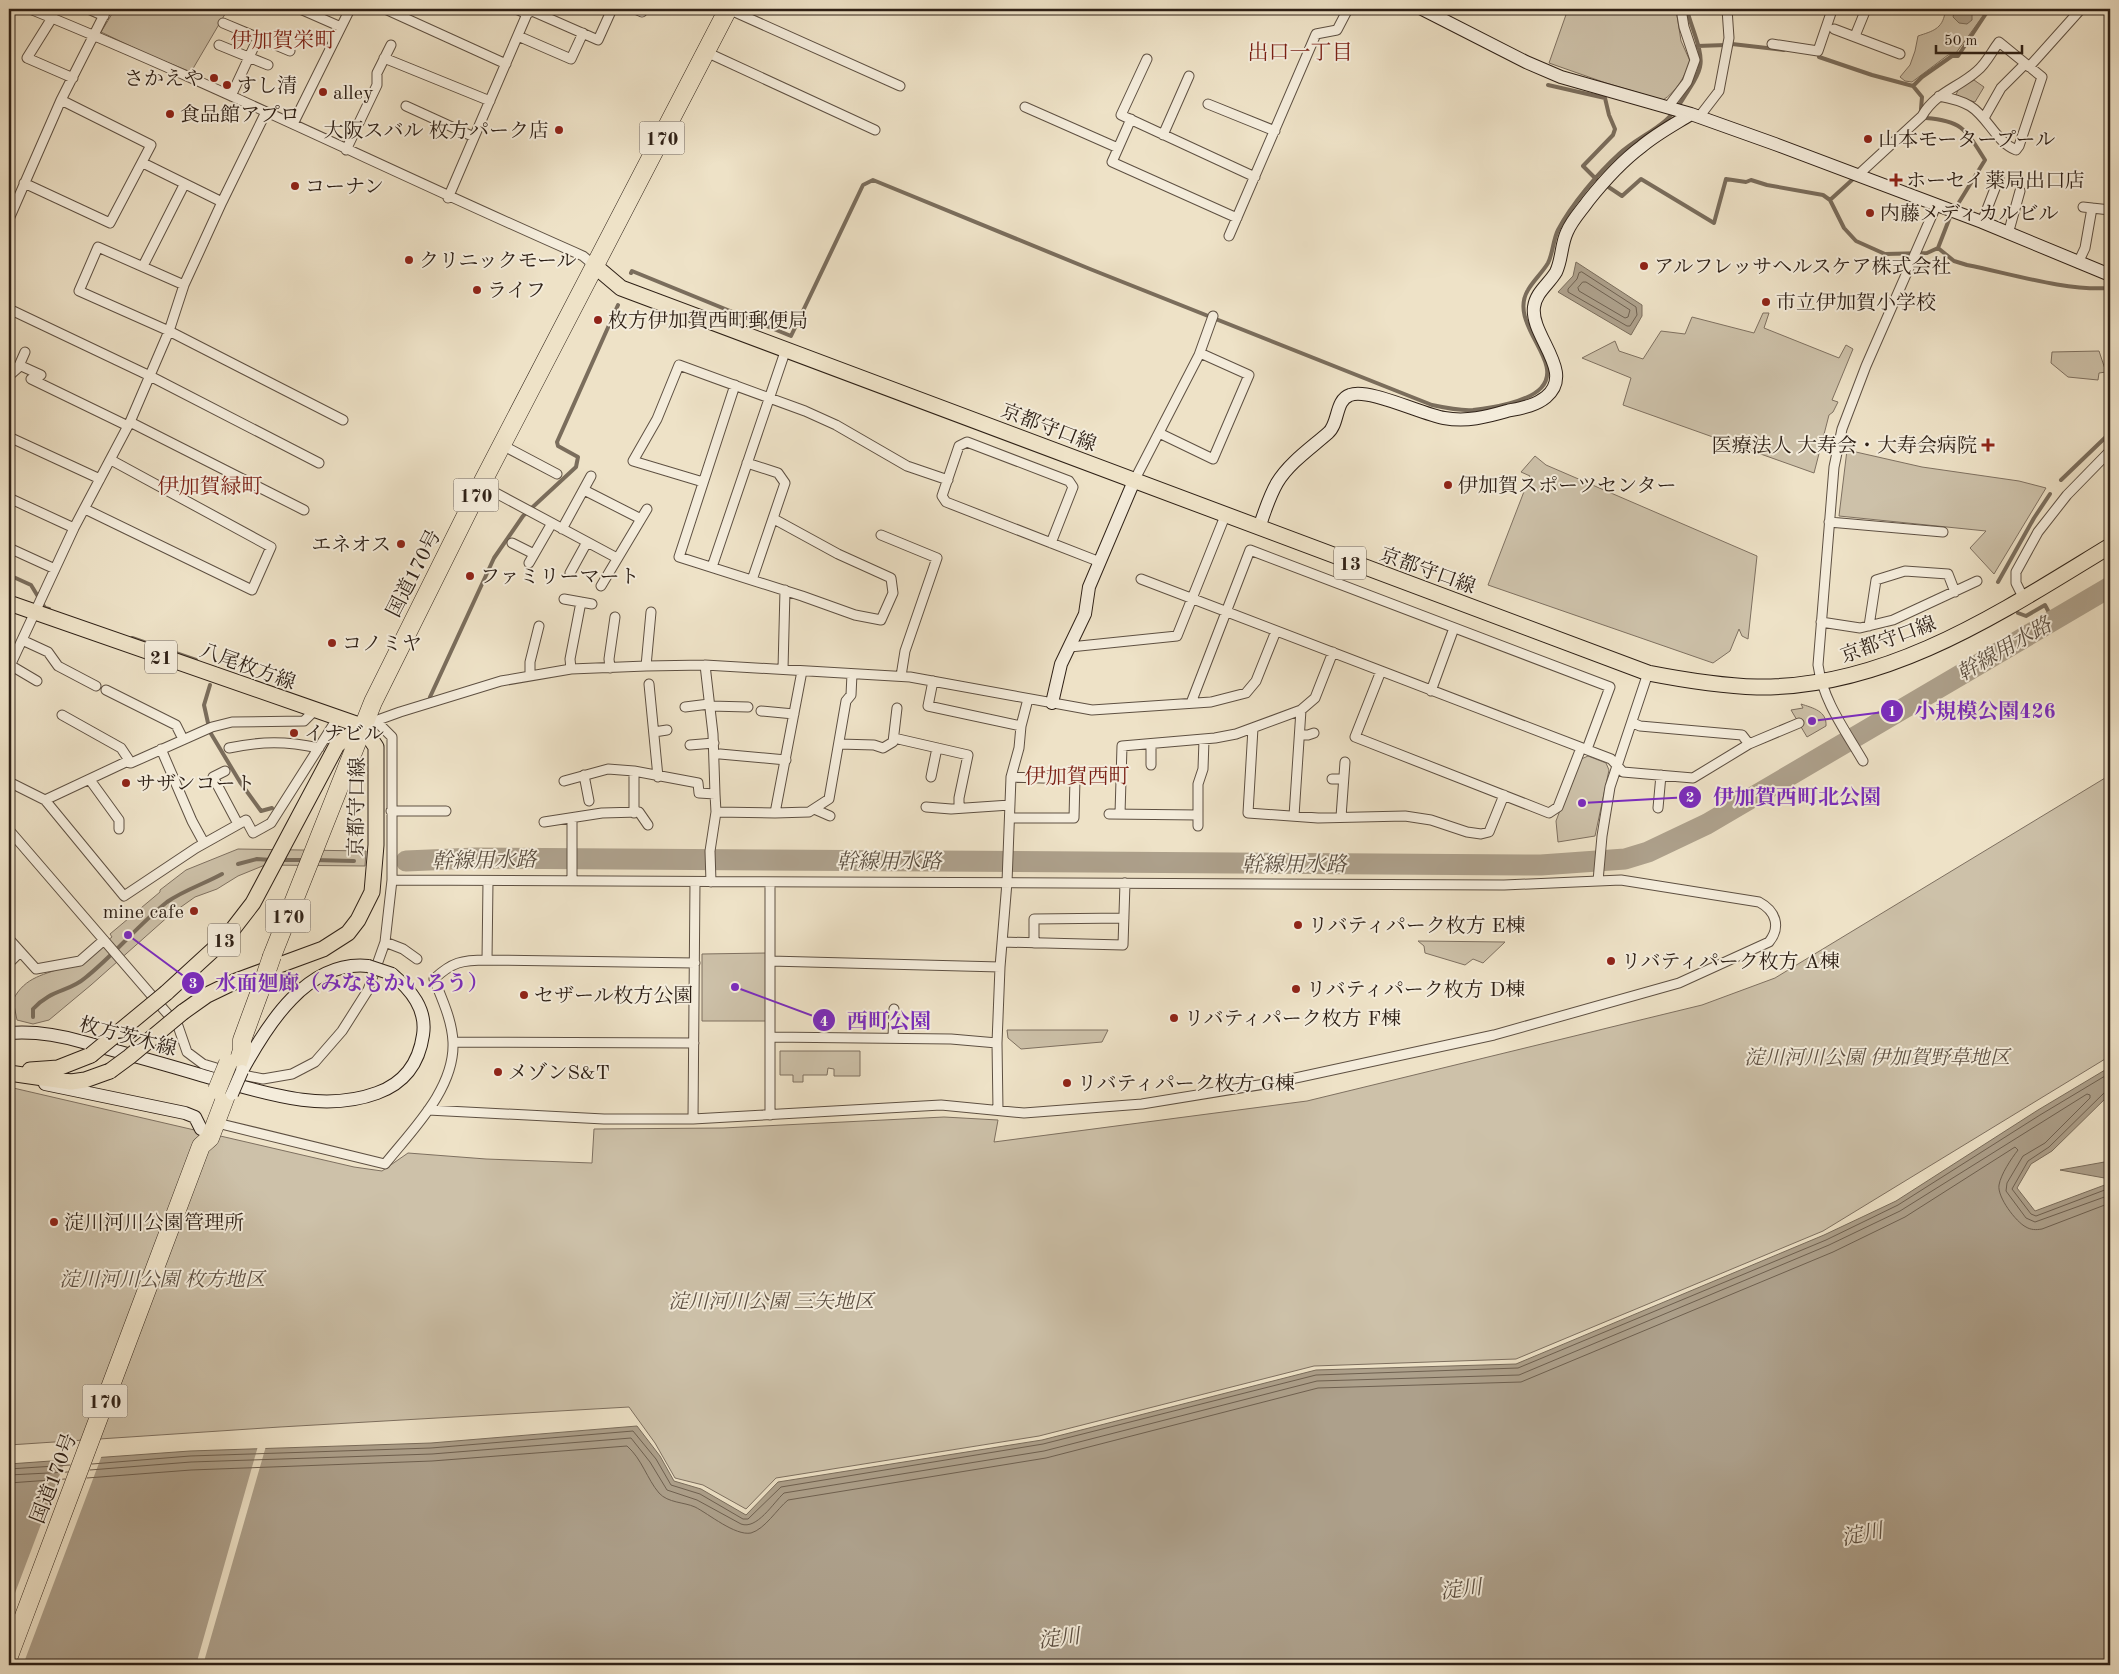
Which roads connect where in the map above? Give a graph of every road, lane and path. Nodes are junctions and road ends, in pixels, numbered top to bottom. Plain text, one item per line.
1 (30, 9) edge
2 (88, 9) edge
3 (300, 9) edge
4 (350, 9) edge
5 (385, 9) edge
6 (516, 9) edge
7 (612, 9) edge
8 (635, 9) edge
9 (643, 9) edge
10 (728, 9) edge
11 (1348, 9) edge
12 (1422, 9) edge
13 (1680, 9) edge
14 (1726, 9) edge
15 (1828, 9) edge
16 (1866, 9) edge
17 (2081, 9) edge
18 (106, 12) edge
19 (527, 14) junction
20 (52, 18) junction
21 (223, 23) dead end
22 (341, 27) junction
23 (1834, 29) dead end
24 (583, 33) junction
25 (95, 35) junction
26 (518, 36) junction
27 (1855, 36) junction
28 (258, 38) junction
29 (1772, 44) dead end
30 (219, 45) dead end
31 (391, 45) dead end
32 (290, 51) dead end
33 (706, 52) junction
34 (1900, 54) dead end
35 (249, 57) junction
36 (384, 58) junction
37 (1147, 59) dead end
38 (506, 64) junction
39 (268, 65) dead end
40 (2027, 65) junction
41 (1189, 76) dead end
42 (73, 78) junction
43 (900, 86) dead end
44 (231, 96) junction
45 (1939, 96) junction
46 (61, 100) junction
47 (490, 101) junction
48 (1208, 104) dead end
49 (406, 106) dead end
50 (1025, 107) dead end
51 (1682, 111) junction
52 (266, 112) junction
53 (1984, 118) junction
54 (1130, 119) junction
55 (293, 124) junction
56 (875, 130) dead end
57 (1275, 131) junction
58 (1163, 135) junction
59 (474, 138) junction
60 (1118, 148) junction
61 (346, 150) junction
62 (143, 163) junction
63 (1858, 175) junction
64 (1255, 177) junction
65 (2000, 178) dead end
66 (24, 182) junction
67 (184, 185) junction
68 (2020, 191) dead end
69 (448, 198) junction
70 (222, 202) junction
71 (12, 205) edge
72 (1936, 206) junction
73 (2110, 210) edge
74 (1237, 218) junction
75 (9, 219) edge
76 (1982, 222) junction
77 (2008, 234) junction
78 (1229, 236) dead end
79 (589, 261) junction
80 (2078, 263) junction
81 (143, 266) junction
82 (2110, 275) edge
83 (184, 285) junction
84 (9, 309) edge
85 (1213, 316) dead end
86 (169, 331) junction
87 (786, 349) junction
88 (25, 352) dead end
89 (1200, 353) junction
90 (19, 365) junction
91 (41, 375) dead end
92 (9, 376) edge
93 (150, 376) junction
94 (31, 379) dead end
95 (735, 385) junction
96 (770, 398) junction
97 (343, 420) dead end
98 (129, 424) junction
99 (1159, 433) junction
100 (9, 438) edge
101 (502, 445) junction
102 (2110, 452) edge
103 (111, 460) junction
104 (320, 463) dead end
105 (747, 463) junction
106 (557, 474) dead end
107 (592, 476) dead end
108 (100, 479) junction
109 (948, 480) junction
110 (1134, 481) junction
111 (703, 482) junction
112 (481, 485) junction
113 (584, 490) junction
114 (9, 498) edge
115 (85, 509) junction
116 (647, 509) dead end
117 (304, 510) dead end
118 (1225, 516) junction
119 (641, 519) junction
120 (774, 519) junction
121 (1829, 522) junction
122 (552, 523) junction
123 (74, 528) junction
124 (1258, 528) junction
125 (562, 529) junction
126 (1943, 532) dead end
127 (881, 535) dead end
128 (588, 542) junction
129 (512, 543) dead end
130 (1051, 543) junction
131 (2110, 546) edge
132 (9, 548) edge
133 (534, 554) junction
134 (618, 558) junction
135 (1100, 562) junction
136 (528, 563) dead end
137 (712, 568) junction
138 (55, 569) junction
139 (570, 573) dead end
140 (1141, 579) dead end
141 (752, 580) junction
142 (1977, 581) dead end
143 (601, 586) dead end
144 (785, 590) junction
145 (1955, 592) junction
146 (1192, 598) junction
147 (564, 599) dead end
148 (2024, 599) junction
149 (581, 602) junction
150 (9, 603) edge
151 (592, 604) dead end
152 (36, 612) junction
153 (651, 612) dead end
154 (1226, 612) junction
155 (615, 617) dead end
156 (1821, 622) junction
157 (539, 626) dead end
158 (1869, 626) junction
159 (1454, 628) junction
160 (1276, 631) junction
161 (22, 640) junction
162 (1070, 647) junction
163 (1333, 652) junction
164 (705, 665) junction
165 (646, 666) junction
166 (9, 667) edge
167 (610, 668) junction
168 (783, 669) junction
169 (571, 670) junction
170 (802, 671) junction
171 (1380, 671) junction
172 (1648, 673) junction
173 (852, 674) junction
174 (530, 675) junction
175 (901, 676) junction
176 (37, 680) dead end
177 (933, 681) junction
178 (1820, 682) junction
179 (649, 684) dead end
180 (96, 686) dead end
181 (106, 690) dead end
182 (1431, 690) junction
183 (1028, 699) junction
184 (1052, 703) junction
185 (1191, 703) junction
186 (710, 705) junction
187 (686, 707) dead end
188 (748, 707) dead end
189 (897, 708) dead end
190 (1301, 710) junction
191 (314, 711) junction
192 (761, 712) dead end
193 (794, 714) junction
194 (62, 715) dead end
195 (337, 719) junction
196 (368, 723) junction
197 (1633, 723) junction
198 (1799, 723) dead end
199 (1021, 726) junction
200 (1252, 728) junction
201 (666, 730) dead end
202 (654, 732) junction
203 (1314, 733) dead end
204 (1300, 735) junction
205 (894, 738) junction
206 (184, 740) junction
207 (1204, 740) junction
208 (714, 743) junction
209 (839, 744) junction
210 (1151, 744) junction
211 (1750, 744) junction
212 (690, 745) dead end
213 (229, 748) dead end
214 (319, 748) junction
215 (937, 748) junction
216 (161, 749) junction
217 (1584, 749) junction
218 (720, 754) dead end
219 (786, 760) junction
220 (1863, 761) dead end
221 (1345, 762) dead end
222 (131, 763) junction
223 (1151, 765) dead end
224 (1617, 765) junction
225 (225, 771) dead end
226 (634, 771) junction
227 (584, 775) junction
228 (1661, 775) junction
229 (658, 777) junction
230 (1011, 777) junction
231 (931, 778) dead end
232 (1332, 779) dead end
233 (1344, 779) junction
234 (90, 780) junction
235 (564, 781) dead end
236 (9, 782) edge
237 (715, 794) junction
238 (1504, 795) junction
239 (45, 800) junction
240 (589, 801) dead end
241 (1010, 805) junction
242 (926, 807) dead end
243 (814, 808) junction
244 (959, 808) junction
245 (1658, 808) dead end
246 (391, 811) junction
247 (446, 811) dead end
248 (634, 812) junction
249 (716, 812) junction
250 (775, 813) junction
251 (1109, 814) dead end
252 (1120, 814) junction
253 (1198, 815) junction
254 (830, 816) dead end
255 (1294, 816) junction
256 (1341, 817) junction
257 (572, 818) junction
258 (1010, 818) junction
259 (544, 822) dead end
260 (238, 824) junction
261 (648, 825) dead end
262 (1198, 826) dead end
263 (119, 828) dead end
264 (9, 830) edge
265 (204, 843) junction
266 (392, 880) junction
267 (572, 881) junction
268 (1598, 881) junction
269 (488, 882) junction
270 (695, 882) junction
271 (711, 882) junction
272 (770, 882) junction
273 (1007, 882) junction
274 (1125, 883) junction
275 (1124, 918) junction
276 (9, 939) edge
277 (104, 940) junction
278 (385, 942) junction
279 (1002, 942) junction
280 (1034, 943) junction
281 (20, 952) junction
282 (417, 959) dead end
283 (487, 960) junction
284 (770, 961) junction
285 (695, 963) junction
286 (9, 964) edge
287 (1000, 967) junction
288 (894, 1009) dead end
289 (9, 1033) edge
290 (770, 1036) junction
291 (893, 1038) junction
292 (453, 1042) junction
293 (694, 1043) junction
294 (997, 1043) junction
295 (236, 1067) junction
296 (10, 1071) edge
297 (428, 1110) junction
298 (998, 1110) junction
299 (770, 1115) junction
300 (694, 1120) junction
301 (205, 1134) junction
302 (9, 1656) edge

1 - 20 street
2 - 18 street
3 - 22 street
4 - 22 street
5 - 38 street
6 - 19 street
7 - 24 street
8 - 9 street
10 - 33 highway, 国道170号 / 170
10 - 43 street
11 - 57 street
12 - 51 street
13 - 51 street
14 - 51 street
15 - 29 street
16 - 27 street
17 - 40 street
18 - 25 street
19 - 24 street
19 - 26 street
20 - 25 street
20 - 42 street
21 - 28 street
22 - 55 street
23 - 27 street
24 - 26 street
25 - 42 street
25 - 44 street
26 - 38 street
27 - 34 street
28 - 32 street
28 - 35 street
30 - 35 street
31 - 36 street
33 - 56 street
33 - 79 highway, 国道170号 / 170
35 - 39 street
35 - 44 street
36 - 47 street
36 - 61 street
37 - 54 street
38 - 47 street
40 - 45 street
40 - 53 street
40 - 53 street
41 - 58 street
42 - 46 street
44 - 52 street
45 - 53 street
45 - 63 street
46 - 62 street
46 - 66 street
47 - 59 street
48 - 57 street
49 - 59 street
50 - 60 street
51 - 63 street
51 - 124 street
52 - 55 street
52 - 70 street
54 - 58 street
54 - 60 street
55 - 61 street
57 - 64 street
58 - 64 street
59 - 69 street
60 - 74 street
61 - 69 street
62 - 66 street
62 - 67 street
63 - 72 street
64 - 74 street
65 - 76 street
66 - 71 street
67 - 70 street
67 - 81 street
68 - 77 street
69 - 79 street
70 - 83 street
71 - 75 street
72 - 76 street
72 - 121 street
73 - 80 street
74 - 78 street
76 - 77 street
77 - 80 street
79 - 87 main road, 京都守口線 / 13
79 - 101 highway, 国道170号 / 170
80 - 82 street
81 - 83 street
81 - 86 street
83 - 86 street
84 - 93 street
85 - 89 street
86 - 93 street
86 - 97 street
87 - 96 street
87 - 110 main road, 京都守口線 / 13
88 - 90 street
89 - 99 street
89 - 99 street
90 - 91 street
90 - 92 street
93 - 98 street
93 - 104 street
94 - 98 street
95 - 96 street
95 - 111 street
95 - 111 street
96 - 105 street
96 - 109 street
98 - 103 street
98 - 117 street
99 - 110 street
100 - 108 street
101 - 106 street
101 - 112 highway, 国道170号 / 170
102 - 148 street
103 - 108 street
103 - 115 street
105 - 120 street
105 - 137 street
107 - 113 street
108 - 115 street
109 - 130 street
109 - 130 street
110 - 118 main road, 京都守口線 / 13
110 - 135 street
111 - 137 street
112 - 122 street
112 - 196 highway, 国道170号 / 170
113 - 119 street
113 - 125 street
114 - 123 street
115 - 123 street
116 - 119 street
118 - 124 main road, 京都守口線 / 13
118 - 146 street
119 - 134 street
120 - 141 street
120 - 144 street
121 - 126 street
121 - 156 street
122 - 125 street
122 - 133 street
123 - 138 street
124 - 172 main road, 京都守口線 / 13
125 - 128 street
127 - 175 street
128 - 134 street
128 - 139 street
129 - 133 street
130 - 135 street
131 - 148 main road, 京都守口線 / 13
132 - 138 street
133 - 136 street
134 - 143 street
135 - 162 street
137 - 141 street
138 - 152 street
140 - 146 street
141 - 144 street
142 - 145 street
144 - 168 street
145 - 158 street
145 - 158 street
146 - 154 street
146 - 162 street
147 - 149 street
148 - 178 main road, 京都守口線 / 13
149 - 151 street
149 - 169 street
150 - 152 main road, 八尾枚方線 / 21
152 - 161 street
152 - 191 main road, 八尾枚方線 / 21
153 - 165 street
154 - 159 street
154 - 160 street
154 - 185 street
155 - 167 street
156 - 158 street
156 - 178 street
157 - 174 street
159 - 182 street
159 - 217 street
160 - 163 street
160 - 185 street
161 - 166 street
161 - 180 street
162 - 184 street
163 - 171 street
163 - 190 street
164 - 165 street
164 - 168 street
164 - 186 street
165 - 167 street
166 - 176 street
167 - 169 street
168 - 170 street
169 - 174 street
170 - 173 street
170 - 193 street
171 - 182 street
171 - 238 street
172 - 178 main road, 京都守口線 / 13
172 - 197 street
173 - 175 street
173 - 209 street
174 - 196 street
175 - 177 street
177 - 183 street
177 - 199 street
178 - 220 street
179 - 202 street
181 - 206 street
182 - 217 street
183 - 184 street
183 - 199 street
184 - 185 street
186 - 187 street
186 - 188 street
186 - 208 street
189 - 205 street
190 - 200 street
190 - 204 street
191 - 195 main road, 八尾枚方線 / 21
191 - 206 street
192 - 193 street
193 - 219 street
194 - 222 street
195 - 196 main road, 八尾枚方線 / 21
195 - 214 street
196 - 246 street
196 - 295 highway, 国道170号 / 170, bridge
196 - 296 main road, 京都守口線 / 13, bridge
196 - 296 main road, 京都守口線 / 13, bridge
197 - 211 street
197 - 224 street
198 - 211 street
199 - 230 street
200 - 207 street
200 - 255 street
201 - 202 street
202 - 229 street
203 - 204 street
204 - 255 street
205 - 209 street
205 - 215 street
206 - 216 street
207 - 210 street
207 - 253 street
208 - 212 street
208 - 237 street
209 - 243 street
210 - 223 street
210 - 252 street
211 - 228 street
213 - 214 street
214 - 260 street
215 - 231 street
215 - 244 street
216 - 222 street
216 - 265 street
217 - 224 street
217 - 238 street
218 - 219 street
219 - 250 street
221 - 233 street
222 - 234 street
224 - 228 street
224 - 268 street
225 - 260 street
226 - 227 street
226 - 229 street
226 - 248 street
227 - 235 street
227 - 240 street
228 - 245 street
229 - 237 street
230 - 241 street
230 - 258 street
232 - 233 street
233 - 256 street
234 - 239 street
234 - 263 street
236 - 239 street
237 - 249 street
238 - 256 street
239 - 265 street
241 - 244 street
241 - 258 street
242 - 244 street
243 - 250 street
243 - 254 street
246 - 247 street
246 - 266 street
248 - 257 street
248 - 261 street
249 - 250 street
249 - 271 street
251 - 252 street
252 - 253 street
253 - 262 street
255 - 256 street
257 - 259 street
257 - 267 street
258 - 273 street
260 - 265 street
264 - 277 street
266 - 269 street
266 - 278 street
267 - 269 street
267 - 270 street
268 - 274 street
268 - 298 street
269 - 283 street
270 - 271 street
270 - 285 street
271 - 272 street
272 - 273 street
272 - 284 street
273 - 274 street
273 - 279 street
274 - 275 street
275 - 280 street
275 - 280 street
276 - 281 street
277 - 278 street
277 - 281 street
278 - 282 street
279 - 280 street
279 - 287 street
281 - 286 street
283 - 285 street
283 - 292 street
284 - 287 street
284 - 290 street
285 - 293 street
287 - 294 street
288 - 291 street
289 - 295 street, 枚方茨木線, bridge
290 - 291 street
290 - 299 street
291 - 294 street
292 - 293 street
292 - 297 street
293 - 300 street
294 - 298 street
295 - 301 highway, 国道170号 / 170, bridge
296 - 301 street
297 - 300 street
297 - 301 street
298 - 299 street
299 - 300 street
301 - 302 highway, 国道170号 / 170

